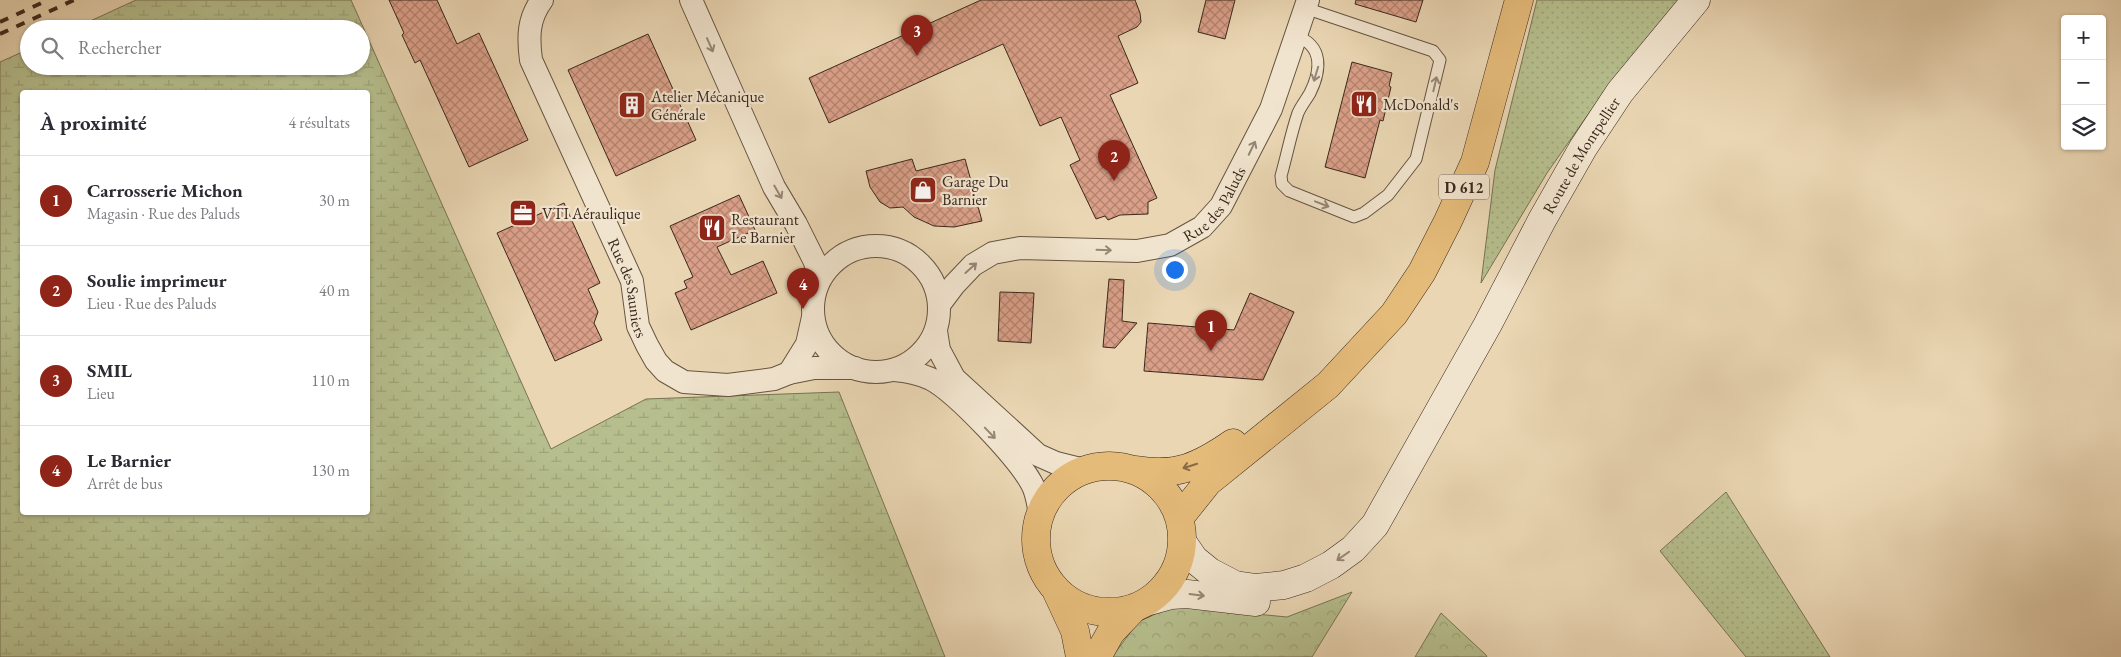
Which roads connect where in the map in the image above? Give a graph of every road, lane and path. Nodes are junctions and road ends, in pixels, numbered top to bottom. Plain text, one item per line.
1 (542, 0) edge
2 (690, 0) edge
3 (1519, 0) edge
4 (1696, 0) edge
5 (1306, 4) edge
6 (1296, 36) junction
7 (819, 281) junction
8 (939, 305) junction
9 (813, 316) junction
10 (1488, 324) junction
11 (936, 332) junction
12 (1360, 350) junction
13 (855, 368) junction
14 (894, 370) junction
15 (789, 373) junction
16 (1084, 470) junction
17 (1135, 470) junction
18 (1040, 514) junction
19 (1181, 530) junction
20 (1056, 589) junction
21 (1141, 605) junction
22 (1080, 657) edge
23 (1097, 657) edge

1 - 15 street, Rue des Sauniers
2 -> 7 street
3 - 12 main road, D 612
4 - 10 main road, Route de Montpellier
5 - 6 street, Rue des Paluds
6 -> 5 lane
8 -> 6 street, Rue des Paluds
7 - 8 street
7 - 9 street
8 - 11 street
9 - 13 street
9 - 15 street
10 -> 19 main road
21 -> 10 main road
11 - 14 street
11 - 16 street
12 -> 17 main road, D 612
12 - 19 main road, D 612
13 - 14 street
13 - 15 street, Rue des Sauniers
14 -> 18 street
16 - 17 main road
16 - 18 main road
17 - 19 main road
18 - 20 main road
19 - 21 main road
20 - 21 main road
20 - 22 main road
21 - 23 main road

